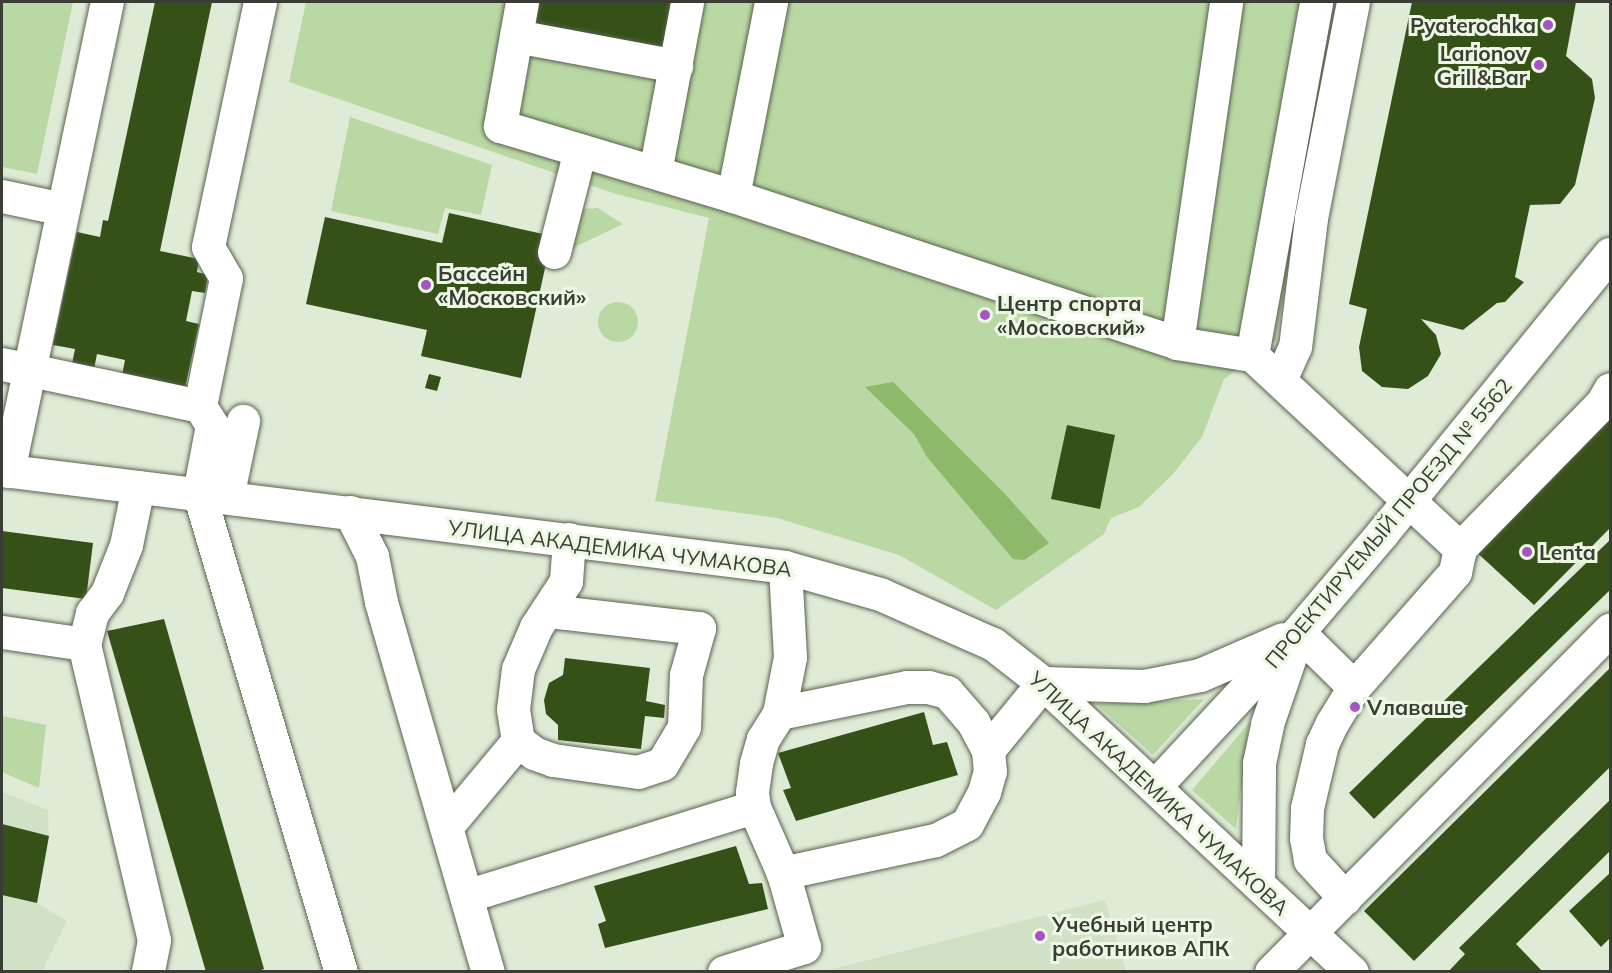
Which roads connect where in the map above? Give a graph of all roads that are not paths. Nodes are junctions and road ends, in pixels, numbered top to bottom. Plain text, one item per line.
1 (107, 2) edge
2 (260, 2) edge
3 (522, 2) edge
4 (687, 2) edge
5 (771, 2) edge
6 (1226, 2) edge
7 (1316, 2) edge
8 (1353, 2) edge
9 (516, 36) junction
10 (676, 66) junction
11 (580, 150) junction
12 (655, 172) junction
13 (2, 196) edge
14 (733, 196) junction
15 (63, 209) junction
16 (554, 252) dead end
17 (1611, 254) edge
18 (1177, 343) junction
19 (1252, 355) junction
20 (15, 367) edge
21 (1280, 380) junction
22 (1611, 389) edge
23 (200, 406) junction
24 (243, 421) dead end
25 (5, 470) edge
26 (138, 486) junction
27 (213, 495) junction
28 (1409, 501) junction
29 (350, 512) junction
30 (569, 539) junction
31 (1460, 548) junction
32 (785, 567) junction
33 (549, 611) junction
34 (1611, 630) edge
35 (2, 632) edge
36 (1298, 632) junction
37 (84, 644) junction
38 (1043, 682) junction
39 (1353, 687) junction
40 (779, 713) junction
41 (518, 741) junction
42 (988, 750) junction
43 (1156, 785) junction
44 (754, 807) junction
45 (446, 827) junction
46 (783, 873) junction
47 (1258, 884) junction
48 (466, 896) junction
49 (1345, 898) junction
50 (1309, 934) junction
51 (148, 972) edge
52 (341, 972) edge
53 (488, 972) edge
54 (724, 972) edge
55 (1271, 972) edge
56 (1352, 972) edge

1 - 15 street
2 - 23 street
3 - 9 street
4 - 10 street
5 - 14 street
6 - 18 street
7 - 19 street
8 - 21 street
9 - 10 street
9 - 11 street
10 - 12 street
11 - 12 street
11 - 16 street
12 - 14 street
13 - 15 street
14 - 18 street
15 - 20 street
17 - 28 street, ПРОЕКТИРУЕМЫЙ ПРОЕЗД № 5562
18 - 19 street
19 - 21 street
20 - 23 street
20 - 25 street
21 - 28 street
22 - 31 street
23 - 27 street
24 - 27 street
25 - 26 street, УЛИЦА АКАДЕМИКА ЧУМАКОВА
26 - 27 street, УЛИЦА АКАДЕМИКА ЧУМАКОВА
26 - 37 street
27 - 29 street, УЛИЦА АКАДЕМИКА ЧУМАКОВА
27 - 52 street
28 - 31 street
28 - 36 street, ПРОЕКТИРУЕМЫЙ ПРОЕЗД № 5562
29 - 30 street, УЛИЦА АКАДЕМИКА ЧУМАКОВА
29 - 45 street
30 - 32 street, УЛИЦА АКАДЕМИКА ЧУМАКОВА
30 - 33 street
31 - 39 street
32 - 38 street, УЛИЦА АКАДЕМИКА ЧУМАКОВА
32 - 40 street
33 - 41 street
33 - 41 street
34 - 49 street
35 - 37 street
36 - 38 street
36 - 39 street
36 - 43 street, ПРОЕКТИРУЕМЫЙ ПРОЕЗД № 5562
36 - 47 street
37 - 51 street
38 - 42 street
38 - 43 street, УЛИЦА АКАДЕМИКА ЧУМАКОВА
39 - 49 street
40 - 42 street
40 - 44 street
41 - 45 street
42 - 46 street
43 - 47 street, УЛИЦА АКАДЕМИКА ЧУМАКОВА
44 - 46 street
44 - 48 street
45 - 48 street
46 - 54 street
47 - 50 street, УЛИЦА АКАДЕМИКА ЧУМАКОВА
48 - 53 street
49 - 50 street
50 - 55 street
50 - 56 street, УЛИЦА АКАДЕМИКА ЧУМАКОВА

